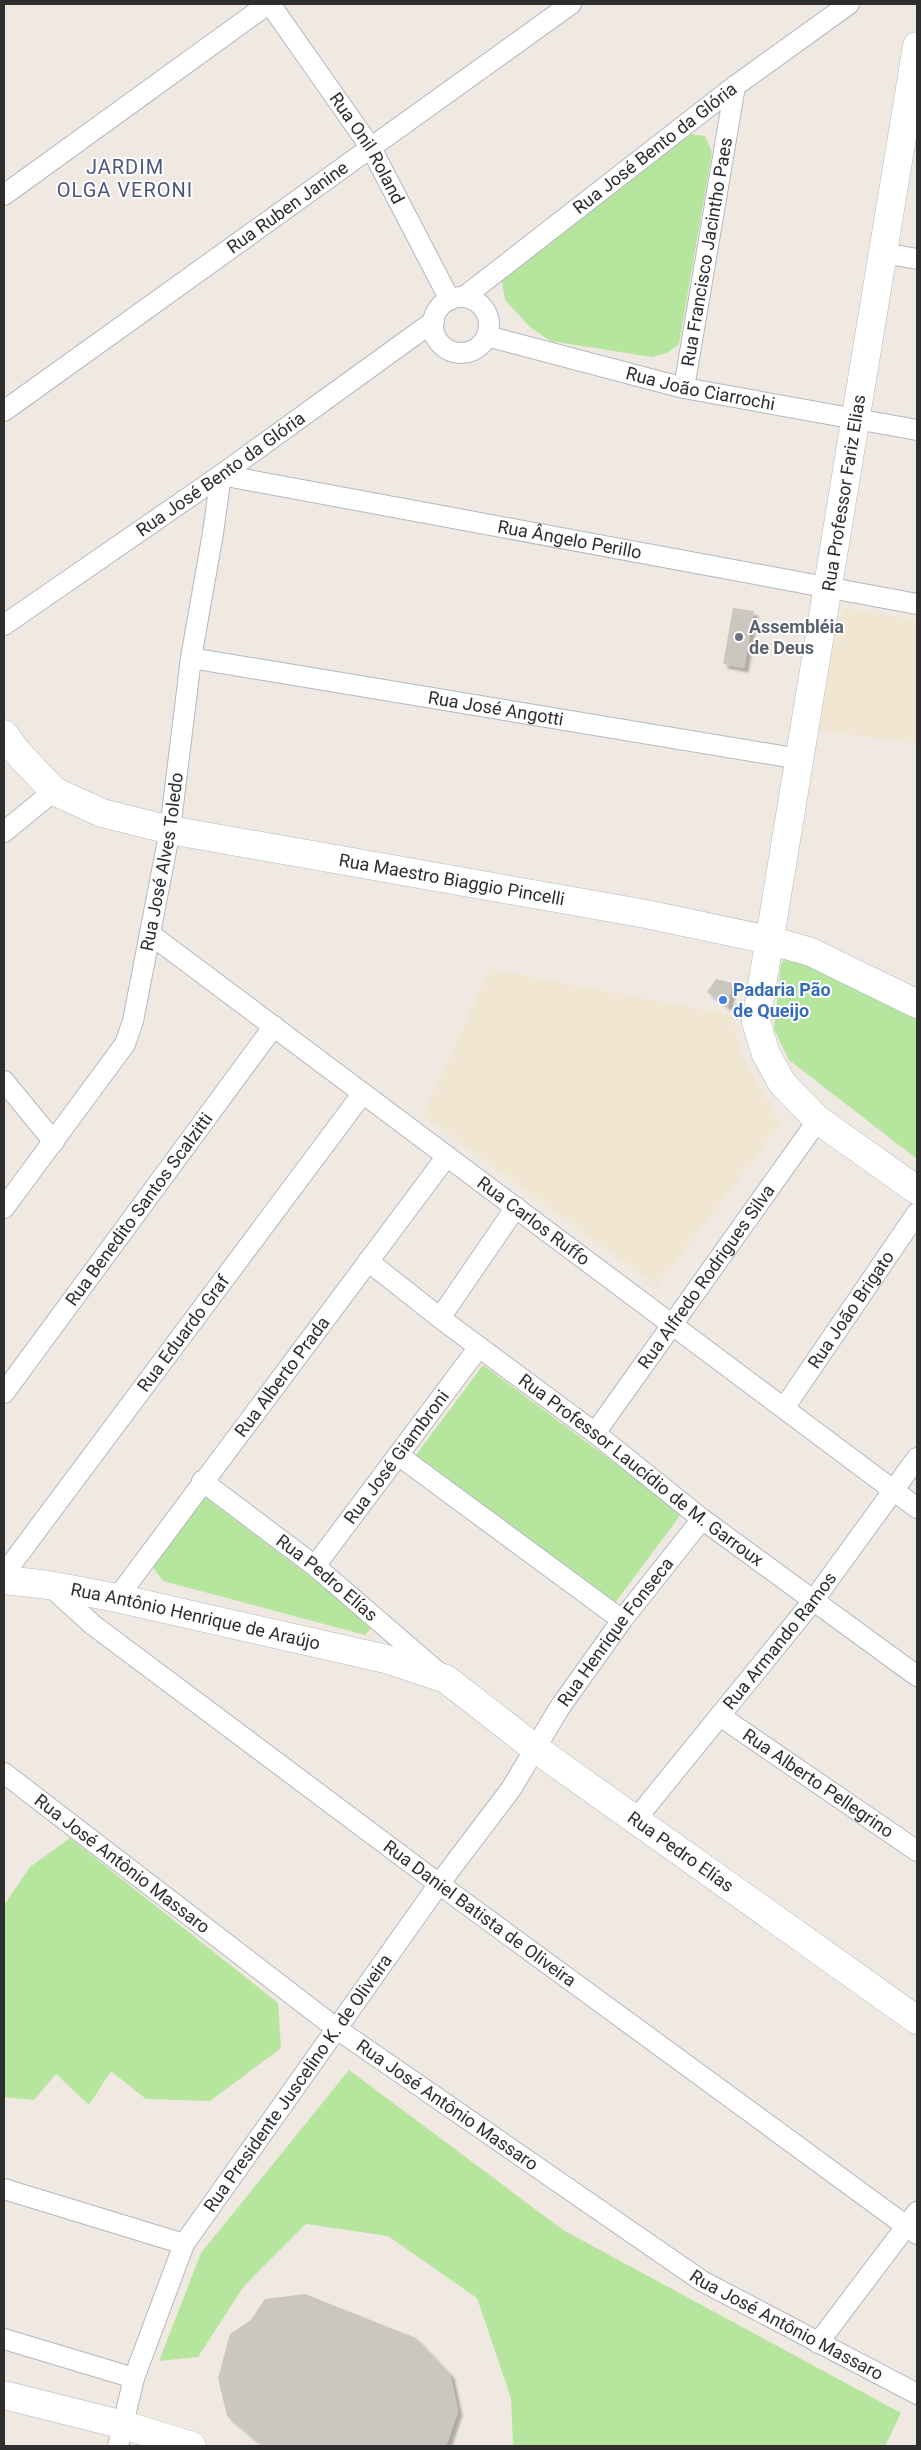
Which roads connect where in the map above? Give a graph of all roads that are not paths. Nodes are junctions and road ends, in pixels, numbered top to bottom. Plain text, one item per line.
1 (269, 4) edge
2 (571, 4) edge
3 (849, 4) edge
4 (917, 46) edge
5 (735, 86) junction
6 (371, 148) junction
7 (4, 195) edge
8 (884, 253) junction
9 (917, 259) edge
10 (457, 298) junction
11 (434, 321) junction
12 (487, 336) junction
13 (684, 388) junction
14 (4, 411) edge
15 (856, 420) junction
16 (917, 430) edge
17 (221, 475) junction
18 (829, 589) junction
19 (917, 604) edge
20 (4, 625) edge
21 (191, 658) junction
22 (4, 734) edge
23 (800, 759) junction
24 (54, 792) junction
25 (170, 830) junction
26 (4, 832) edge
27 (150, 934) junction
28 (770, 940) junction
29 (917, 1004) edge
30 (274, 1026) junction
31 (4, 1081) edge
32 (363, 1093) junction
33 (818, 1120) junction
34 (54, 1142) junction
35 (448, 1156) junction
36 (917, 1190) edge
37 (4, 1208) edge
38 (516, 1208) junction
39 (917, 1213) edge
40 (368, 1261) junction
41 (440, 1318) junction
42 (672, 1324) junction
43 (479, 1347) junction
44 (4, 1393) edge
45 (784, 1408) junction
46 (595, 1433) junction
47 (398, 1455) junction
48 (917, 1458) edge
49 (202, 1481) junction
50 (895, 1491) junction
51 (917, 1508) edge
52 (702, 1519) junction
53 (315, 1566) junction
54 (4, 1574) edge
55 (4, 1580) edge
56 (49, 1585) junction
57 (117, 1598) junction
58 (813, 1601) junction
59 (622, 1620) junction
60 (386, 1659) joint
61 (917, 1676) edge
62 (446, 1679) junction
63 (720, 1716) junction
64 (536, 1749) junction
65 (4, 1773) edge
66 (636, 1819) junction
67 (917, 1850) edge
68 (439, 1884) junction
69 (917, 2018) edge
70 (337, 2029) junction
71 (4, 2189) edge
72 (914, 2224) edge
73 (184, 2244) junction
74 (4, 2339) edge
75 (818, 2343) junction
76 (134, 2378) junction
77 (917, 2394) edge
78 (4, 2395) edge
79 (121, 2436) edge
80 (192, 2446) edge

1 - 6 street, Rua Onil Roland
1 - 7 street
2 - 6 street, Rua Ruben Janine
3 - 5 street, Rua José Bento da Glória
4 - 8 street, Rua Professor Fariz Elias
5 - 10 street, Rua José Bento da Glória
5 - 13 street, Rua Francisco Jacintho Paes
6 - 10 street, Rua Onil Roland
6 - 14 street, Rua Ruben Janine
8 - 9 street
8 - 15 street, Rua Professor Fariz Elias
10 - 11 street
10 - 12 street
11 - 12 street
11 - 17 street, Rua José Bento da Glória
12 - 13 street, Rua João Ciarrochi
13 - 15 street, Rua João Ciarrochi
15 - 16 street, Rua João Ciarrochi
15 - 18 street, Rua Professor Fariz Elias
17 - 18 street, Rua Ângelo Perillo
17 - 20 street, Rua José Bento da Glória
17 - 21 street, Rua José Alves Toledo
18 - 19 street, Rua Ângelo Perillo
18 - 23 street, Rua Professor Fariz Elias
21 - 23 street, Rua José Angotti
21 - 25 street, Rua José Alves Toledo
22 - 24 street, Rua Maestro Biaggio Pincelli
23 - 28 street, Rua Professor Fariz Elias
24 - 25 street, Rua Maestro Biaggio Pincelli
24 - 26 street
25 - 27 street, Rua José Alves Toledo
25 - 28 street, Rua Maestro Biaggio Pincelli
27 - 30 street, Rua Carlos Ruffo
27 - 34 street, Rua José Alves Toledo
28 - 29 street, Rua Maestro Biaggio Pincelli
28 - 33 street, Rua Professor Fariz Elias
30 - 32 street, Rua Carlos Ruffo
30 - 44 street, Rua Benedito Santos Scalzitti
31 - 34 street
32 - 35 street, Rua Carlos Ruffo
32 - 54 street, Rua Eduardo Graf
33 - 36 street, Rua Professor Fariz Elias
33 - 42 street, Rua Alfredo Rodrigues Silva
34 - 37 street, Rua José Alves Toledo
35 - 38 street, Rua Carlos Ruffo
35 - 40 street, Rua Alberto Prada
38 - 41 street
38 - 42 street, Rua Carlos Ruffo
39 - 45 street, Rua João Brigato
40 - 41 street, Rua Professor Laucídio de M. Garroux
40 - 49 street, Rua Alberto Prada
41 - 43 street, Rua Professor Laucídio de M. Garroux
42 - 45 street, Rua Carlos Ruffo
42 - 46 street, Rua Alfredo Rodrigues Silva
43 - 46 street, Rua Professor Laucídio de M. Garroux
43 - 47 street, Rua José Giambroni
45 - 50 street, Rua Carlos Ruffo
46 - 52 street, Rua Professor Laucídio de M. Garroux
47 - 53 street, Rua José Giambroni
47 - 59 street
48 - 50 street, Rua Armando Ramos
49 - 53 street, Rua Pedro Elías
49 - 57 street, Rua Alberto Prada
50 - 51 street, Rua Carlos Ruffo
50 - 58 street, Rua Armando Ramos
52 - 58 street, Rua Professor Laucídio de M. Garroux
52 - 59 street, Rua Henrique Fonseca
53 - 62 street, Rua Pedro Elías
55 - 56 street, Rua Antônio Henrique de Araújo
56 - 57 street, Rua Antônio Henrique de Araújo
56 - 68 street, Rua Daniel Batista de Oliveira
57 - 60 street, Rua Antônio Henrique de Araújo
58 - 61 street, Rua Professor Laucídio de M. Garroux
58 - 63 street, Rua Armando Ramos
59 - 64 street, Rua Henrique Fonseca
60 - 62 street, Rua Pedro Elías
62 - 64 street, Rua Pedro Elías
63 - 66 street, Rua Armando Ramos
63 - 67 street, Rua Alberto Pellegrino
64 - 66 street, Rua Pedro Elías
64 - 68 street, Rua Presidente Juscelino K. de Oliveira
65 - 70 street, Rua José Antônio Massaro
66 - 69 street, Rua Pedro Elías
68 - 70 street, Rua Presidente Juscelino K. de Oliveira
68 - 72 street, Rua Daniel Batista de Oliveira
70 - 73 street, Rua Presidente Juscelino K. de Oliveira
70 - 75 street, Rua José Antônio Massaro
71 - 73 street
72 - 75 street
73 - 76 street, Rua Presidente Juscelino K. de Oliveira
74 - 76 street
75 - 77 street, Rua José Antônio Massaro
76 - 79 street, Rua Presidente Juscelino K. de Oliveira
78 - 79 street
79 - 80 street

